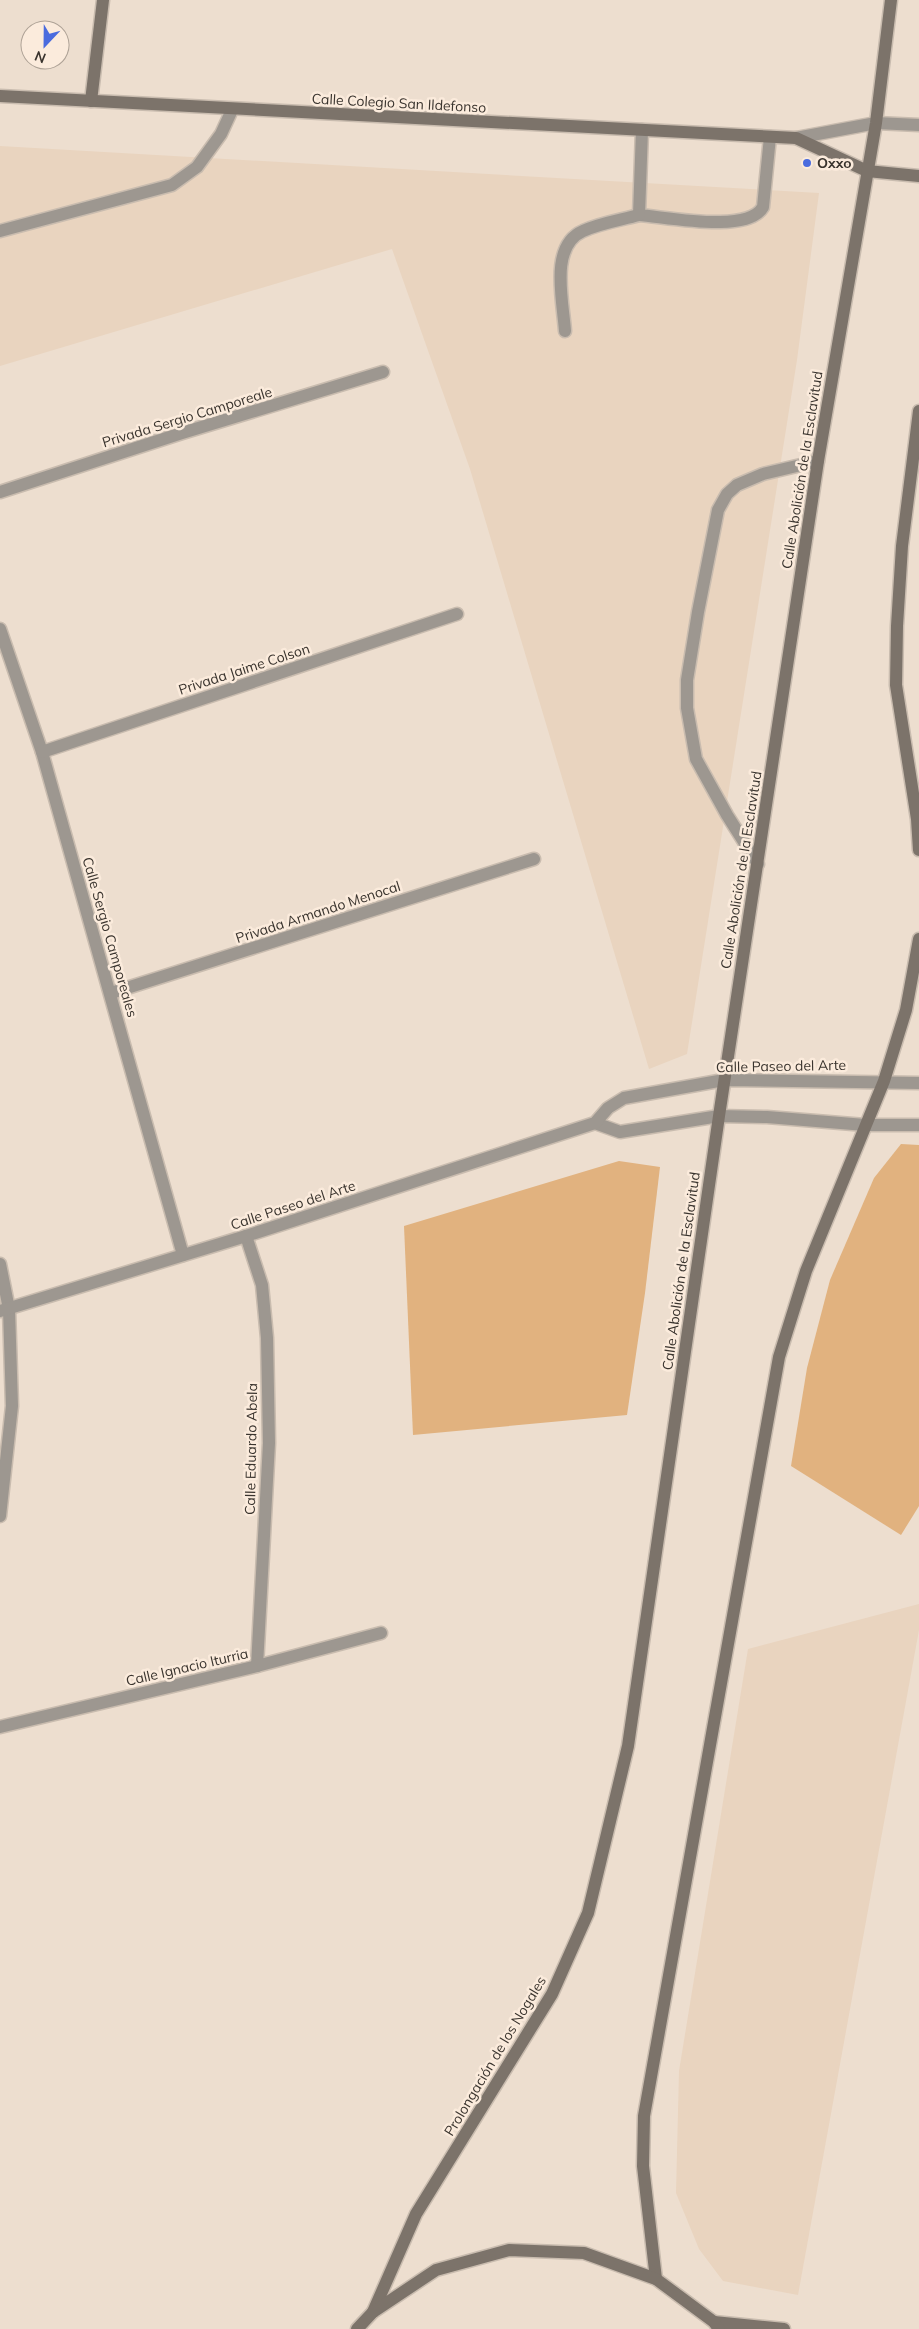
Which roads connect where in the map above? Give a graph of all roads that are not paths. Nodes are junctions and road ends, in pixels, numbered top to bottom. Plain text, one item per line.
1 (103, 0) edge
2 (890, 0) edge
3 (0, 96) edge
4 (91, 101) junction
5 (232, 110) junction
6 (876, 123) junction
7 (919, 125) edge
8 (642, 130) junction
9 (770, 137) junction
10 (796, 138) junction
11 (867, 171) junction
12 (919, 176) edge
13 (639, 215) junction
14 (0, 231) edge
15 (565, 330) dead end
16 (383, 372) dead end
17 (919, 411) edge
18 (818, 461) junction
19 (0, 492) edge
20 (456, 614) dead end
21 (0, 629) edge
22 (42, 752) junction
23 (919, 850) edge
24 (534, 859) dead end
25 (758, 864) junction
26 (919, 939) edge
27 (111, 994) junction
28 (724, 1080) junction
29 (884, 1081) junction
30 (919, 1083) edge
31 (719, 1116) junction
32 (595, 1123) junction
33 (866, 1125) junction
34 (919, 1125) edge
35 (246, 1236) junction
36 (183, 1254) junction
37 (0, 1264) edge
38 (4, 1310) edge
39 (0, 1516) edge
40 (381, 1633) dead end
41 (257, 1666) junction
42 (0, 1726) edge
43 (628, 1746) joint
44 (656, 2279) junction
45 (373, 2312) junction
46 (716, 2326) edge
47 (358, 2329) edge
48 (784, 2329) edge

1 - 4 main road
2 - 6 main road, Calle Abolición de la Esclavitud
3 - 4 main road, Calle Colegio San Ildefonso
4 - 5 main road, Calle Colegio San Ildefonso
5 - 8 main road, Calle Colegio San Ildefonso
5 - 14 street
6 - 7 street, Calle Colegio San Ildefonso
6 - 10 street, Calle Colegio San Ildefonso
6 - 11 main road, Calle Abolición de la Esclavitud
8 - 9 main road, Calle Colegio San Ildefonso
8 - 13 street
9 - 10 main road, Calle Colegio San Ildefonso
9 - 13 street
10 - 11 main road, Calle Colegio San Ildefonso
11 - 12 main road, Calle Colegio San Ildefonso
11 - 18 main road, Calle Abolición de la Esclavitud
13 - 15 street
16 - 19 street, Privada Sergio Camporeale
17 - 23 main road
18 - 25 main road, Calle Abolición de la Esclavitud
18 - 25 street
20 - 22 street, Privada Jaime Colson
21 - 22 street, Calle Sergio Camporeales
22 - 27 street, Calle Sergio Camporeales
24 - 27 street, Privada Armando Menocal
25 - 28 main road, Calle Abolición de la Esclavitud
26 - 29 main road
27 - 36 street, Calle Sergio Camporeales
28 - 29 street, Calle Paseo del Arte
28 - 31 main road, Calle Abolición de la Esclavitud
28 - 32 street, Calle Paseo del Arte
29 - 30 street, Calle Paseo del Arte
29 - 33 main road
31 - 32 street
31 - 33 street
31 - 43 main road, Calle Abolición de la Esclavitud
32 - 35 street, Calle Paseo del Arte
33 - 34 street
33 - 44 main road
35 - 36 street, Calle Paseo del Arte
35 - 41 street, Calle Eduardo Abela
36 - 38 street, Calle Paseo del Arte
37 - 38 street
38 - 39 street
40 - 41 street, Calle Ignacio Iturria
41 - 42 street, Calle Ignacio Iturria
43 - 45 main road, Prolongación de los Nogales
44 - 45 main road, Prolongación de los Nogales
44 - 46 main road, Prolongación de los Nogales
45 - 47 main road, Prolongación de los Nogales
46 - 48 main road, Prolongación de los Nogales

